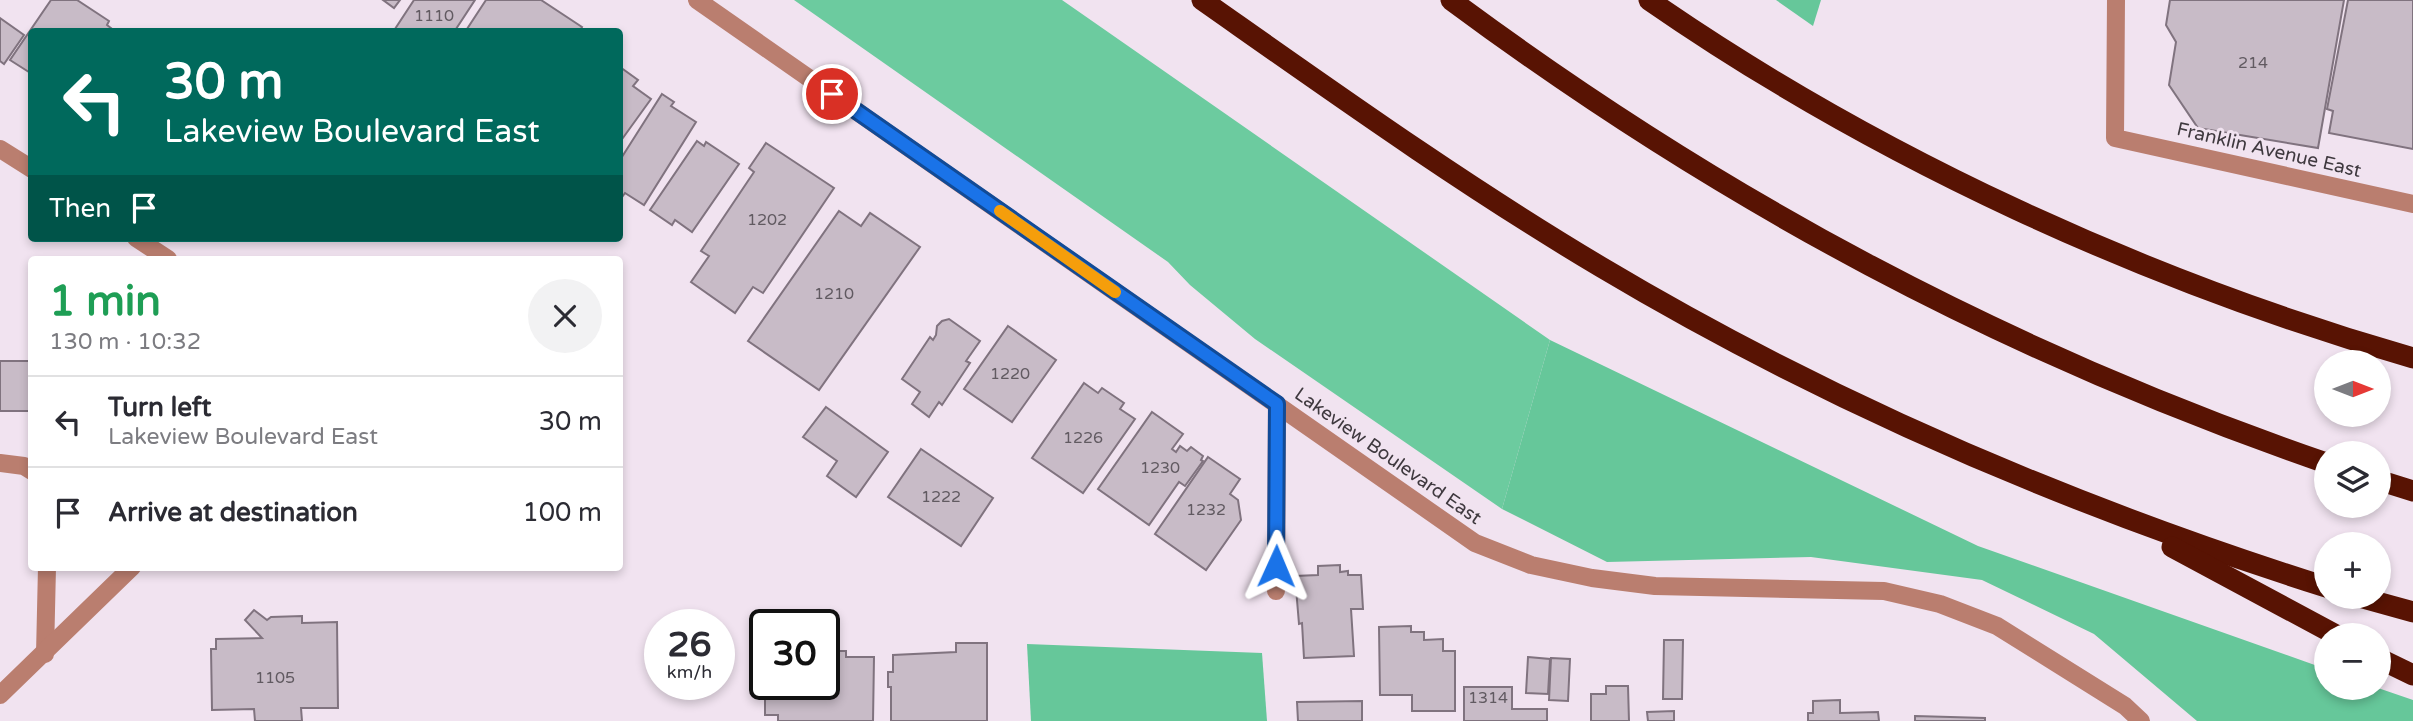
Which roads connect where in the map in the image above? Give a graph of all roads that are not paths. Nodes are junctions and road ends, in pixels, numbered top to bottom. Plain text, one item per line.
1 (697, 0) edge
2 (1202, 0) edge
3 (1451, 0) edge
4 (1649, 0) edge
5 (2116, 0) edge
6 (0, 149) edge
7 (28, 166) edge
8 (2413, 204) edge
9 (142, 242) edge
10 (163, 256) edge
11 (2413, 358) edge
12 (1277, 404) junction
13 (2314, 459) edge
14 (0, 463) edge
15 (28, 468) edge
16 (2391, 484) edge
17 (2413, 491) edge
18 (2105, 511) junction
19 (47, 571) edge
20 (128, 571) edge
21 (2314, 583) edge
22 (1276, 591) dead end
23 (2391, 606) edge
24 (2413, 612) edge
25 (2314, 623) edge
26 (45, 654) junction
27 (2391, 664) edge
28 (2413, 675) edge
29 (0, 695) edge
30 (2141, 721) edge

1 - 12 street, Lakeview Boulevard East
2 - 18 highway
3 - 13 highway
4 - 11 highway
5 - 8 street, Franklin Avenue East
6 - 7 street
9 - 10 street
12 - 22 street
12 - 30 street, Lakeview Boulevard East
14 - 15 street
16 - 17 highway
18 - 21 highway
18 - 25 highway
19 - 26 street
20 - 26 street
23 - 24 highway
26 - 29 street
27 - 28 highway

